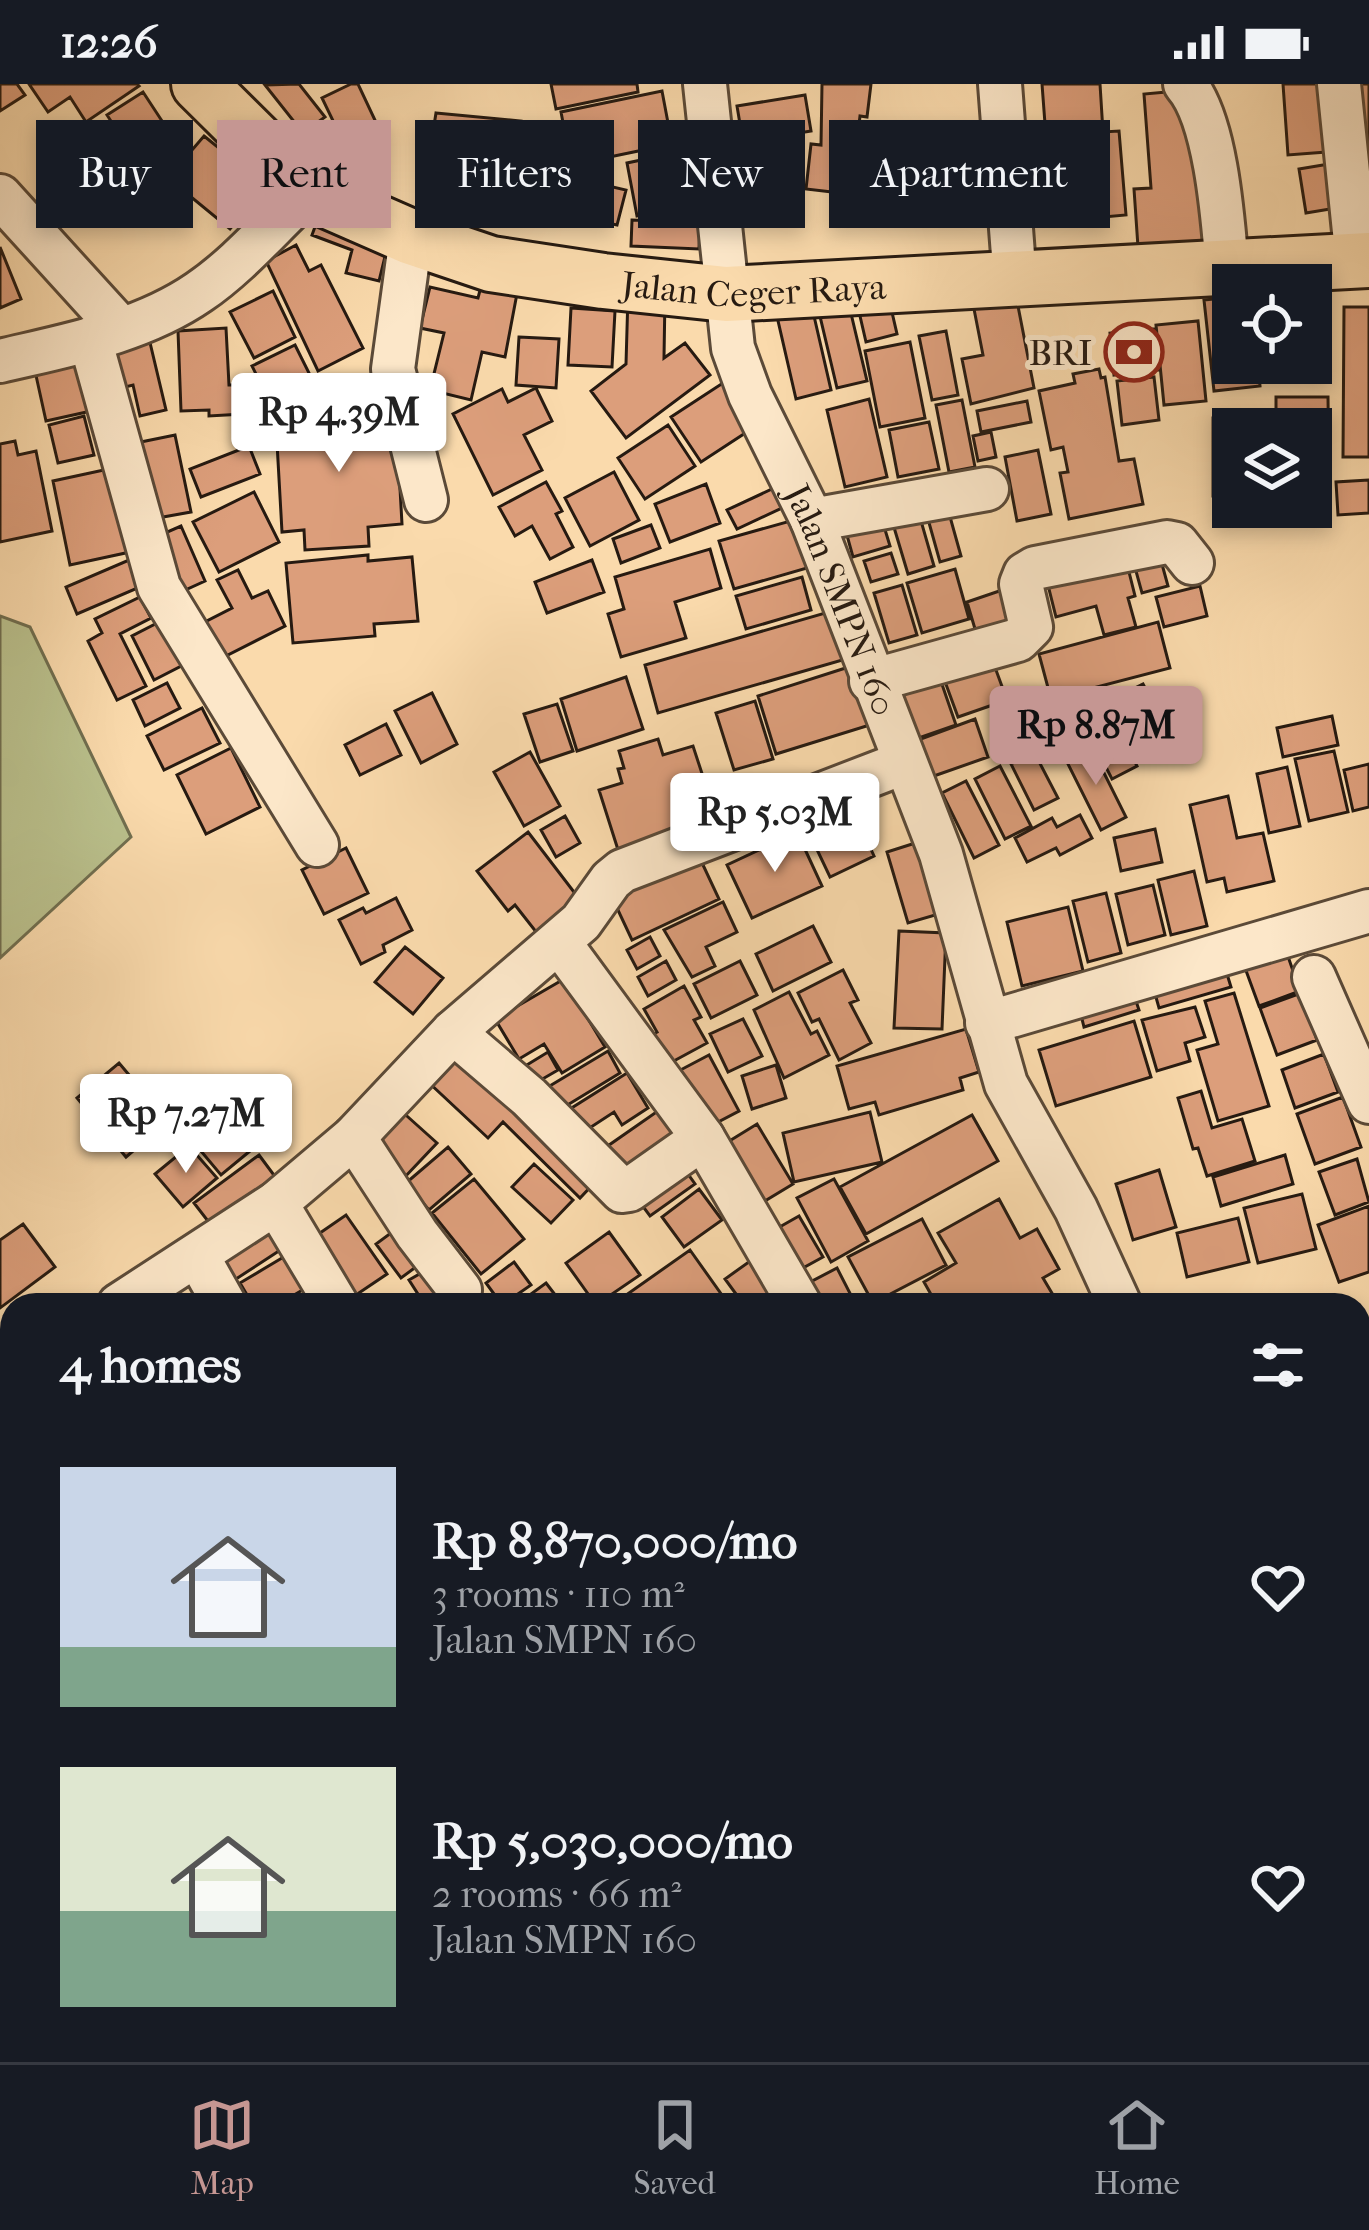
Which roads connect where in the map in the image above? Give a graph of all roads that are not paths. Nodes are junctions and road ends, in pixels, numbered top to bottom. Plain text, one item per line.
1 (199, 84) edge
2 (705, 84) edge
3 (1000, 84) edge
4 (1185, 84) edge
5 (1339, 84) edge
6 (235, 120) edge
7 (0, 196) edge
8 (269, 228) edge
9 (389, 228) edge
10 (412, 238) junction
11 (1363, 261) edge
12 (1227, 264) edge
13 (1305, 264) edge
14 (1212, 269) edge
15 (1015, 281) junction
16 (727, 294) junction
17 (105, 334) junction
18 (0, 361) edge
19 (987, 489) dead end
20 (426, 500) dead end
21 (812, 520) junction
22 (1192, 563) dead end
23 (871, 681) junction
24 (903, 763) junction
25 (317, 845) dead end
26 (1369, 911) edge
27 (560, 942) junction
28 (1314, 977) dead end
29 (987, 1023) junction
30 (453, 1032) junction
31 (1369, 1102) edge
32 (354, 1137) junction
33 (703, 1138) junction
34 (276, 1203) junction
35 (198, 1257) junction
36 (460, 1290) dead end
37 (139, 1293) edge
38 (218, 1293) edge
39 (330, 1293) edge
40 (793, 1293) edge
41 (1114, 1293) edge

1 - 6 main road, Jalan Ceger Raya
2 - 16 street, Jalan SMPN 160
3 - 15 street
4 - 12 street
5 - 11 street
7 - 17 street
8 - 17 street
9 - 10 main road, Jalan Ceger Raya
10 - 16 main road, Jalan Ceger Raya
10 - 20 street
11 - 13 main road, Jalan Ceger Raya
14 - 15 main road, Jalan Ceger Raya
15 - 16 main road, Jalan Ceger Raya
16 - 21 street, Jalan SMPN 160
17 - 18 street
17 - 25 street
19 - 21 street
21 - 23 street, Jalan SMPN 160
22 - 23 street
23 - 24 street, Jalan SMPN 160
24 - 27 street
24 - 29 street, Jalan SMPN 160
26 - 29 street
27 - 30 street
27 - 33 street
28 - 31 street
29 - 41 street, Jalan SMPN 160
30 - 32 street
30 - 33 street
32 - 34 street
32 - 36 street
33 - 40 street
34 - 35 street
34 - 39 street
35 - 37 street
35 - 38 street

